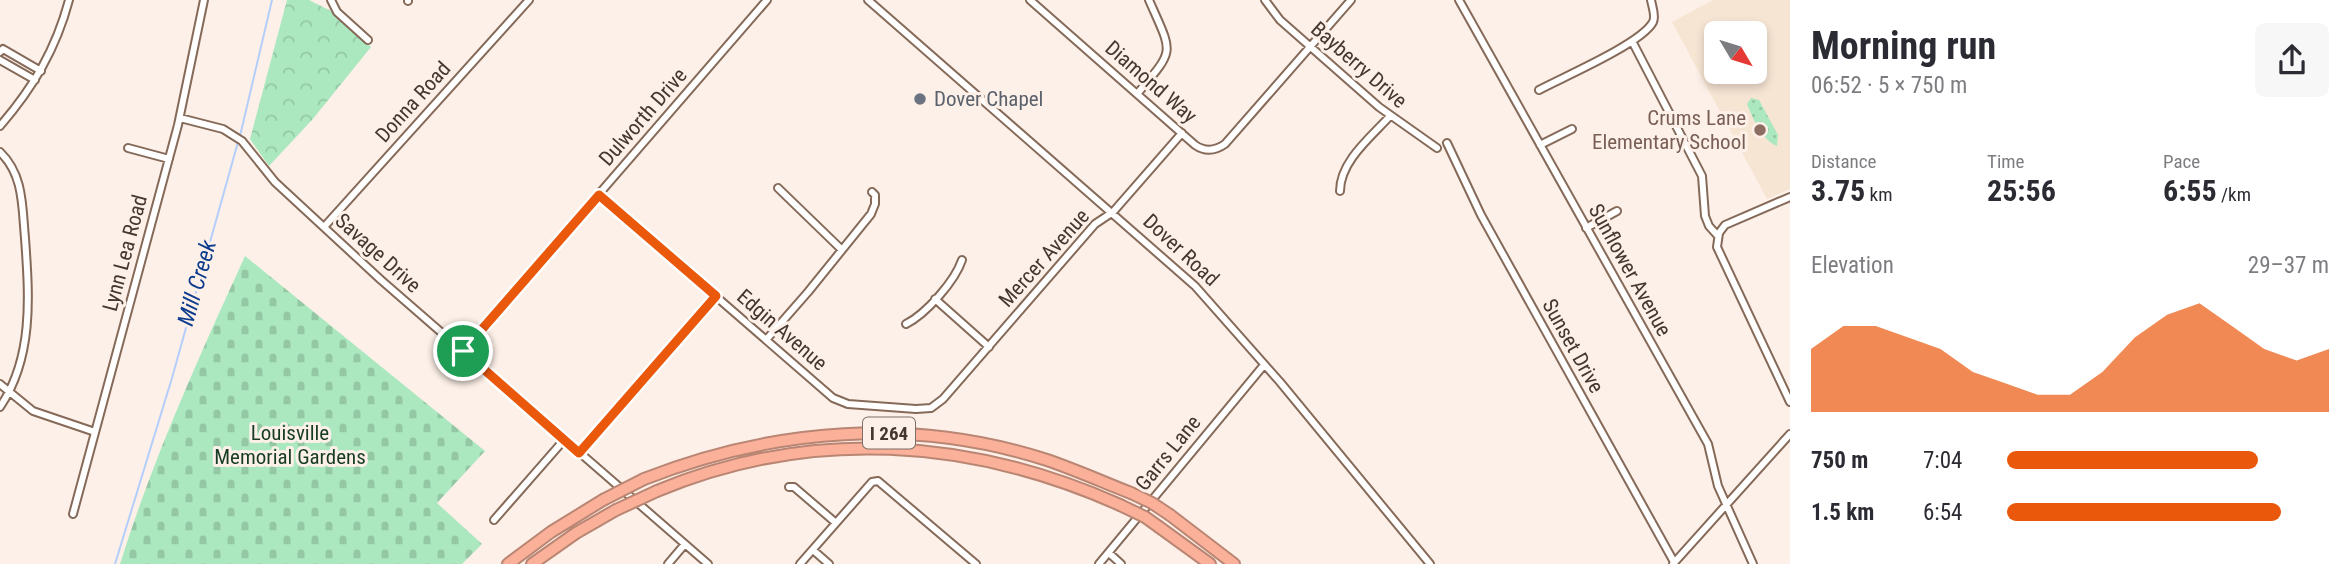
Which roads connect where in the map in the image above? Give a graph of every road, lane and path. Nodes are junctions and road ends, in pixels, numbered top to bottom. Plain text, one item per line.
1 (69, 0) edge
2 (204, 0) edge
3 (331, 0) edge
4 (528, 0) edge
5 (767, 0) edge
6 (870, 0) edge
7 (1030, 0) edge
8 (1149, 0) edge
9 (1265, 0) edge
10 (1351, 0) edge
11 (1459, 0) edge
12 (1651, 0) edge
13 (368, 40) dead end
14 (1632, 41) junction
15 (1310, 46) junction
16 (0, 51) edge
17 (0, 60) edge
18 (41, 71) junction
19 (35, 80) junction
20 (1539, 90) dead end
21 (1137, 93) junction
22 (1390, 116) junction
23 (180, 118) junction
24 (0, 126) edge
25 (1572, 129) dead end
26 (1182, 133) junction
27 (1447, 144) dead end
28 (1540, 145) junction
29 (128, 148) dead end
30 (1437, 148) dead end
31 (0, 152) edge
32 (169, 159) junction
33 (778, 188) dead end
34 (1340, 191) dead end
35 (872, 192) dead end
36 (599, 195) junction
37 (1790, 197) edge
38 (1617, 211) dead end
39 (1113, 212) junction
40 (324, 227) junction
41 (1586, 228) junction
42 (1718, 236) junction
43 (841, 249) junction
44 (962, 260) dead end
45 (716, 296) junction
46 (935, 299) junction
47 (906, 324) dead end
48 (766, 340) junction
49 (989, 347) junction
50 (463, 351) junction
51 (1264, 365) junction
52 (0, 384) edge
53 (8, 392) junction
54 (1790, 402) edge
55 (0, 407) edge
56 (933, 407) joint
57 (95, 432) junction
58 (1790, 434) edge
59 (564, 440) junction
60 (579, 453) junction
61 (789, 487) dead end
62 (1726, 505) junction
63 (73, 514) dead end
64 (494, 520) dead end
65 (836, 523) junction
66 (685, 544) junction
67 (813, 550) junction
68 (1109, 552) junction
69 (1673, 563) edge
70 (508, 564) edge
71 (532, 564) edge
72 (667, 564) edge
73 (708, 564) edge
74 (800, 564) edge
75 (829, 564) edge
76 (976, 564) edge
77 (1099, 564) edge
78 (1121, 564) edge
79 (1210, 564) edge
80 (1234, 564) edge
81 (1430, 564) edge
82 (1754, 564) edge

1 - 18 street
2 - 23 street, Lynn Lea Road
3 - 13 street
4 - 40 street, Donna Road
5 - 36 street, Dulworth Drive
6 - 39 street, Dover Road
7 - 21 street, Diamond Way
8 - 21 street
9 - 15 street, Bayberry Drive
10 - 15 street, Diamond Way
11 - 28 street, Sunflower Avenue
12 - 14 street
14 - 20 street
14 - 42 street
15 - 22 street, Bayberry Drive
15 - 26 street, Diamond Way
16 - 18 street
17 - 19 street
18 - 19 street
19 - 24 street
21 - 26 street, Diamond Way
22 - 30 street, Bayberry Drive
22 - 34 street
23 - 32 street, Lynn Lea Road
23 - 40 street, Savage Drive
25 - 28 street
26 - 39 street, Mercer Avenue
27 - 69 street, Sunset Drive
28 - 41 street, Sunflower Avenue
29 - 32 street
31 - 53 street
32 - 57 street, Lynn Lea Road
33 - 43 street
35 - 43 street
36 - 45 street, Edgin Avenue
36 - 50 street, Dulworth Drive
37 - 42 street
38 - 41 street
39 - 49 street, Mercer Avenue
39 - 51 street, Dover Road
40 - 50 street, Savage Drive
41 - 62 street, Sunflower Avenue
42 - 54 street
43 - 48 street
44 - 46 street
45 - 48 street, Edgin Avenue
45 - 60 street
46 - 47 street
46 - 49 street
48 - 56 street, Edgin Avenue
49 - 56 street, Mercer Avenue
50 - 59 street, Savage Drive
51 - 68 street, Garrs Lane
51 - 81 street, Dover Road
52 - 53 street
53 - 55 street
53 - 57 street
57 - 63 street, Lynn Lea Road
58 - 62 street
59 - 60 street, Savage Drive
59 - 64 street
60 - 66 street, Savage Drive
61 - 65 street
62 - 69 street
62 - 82 street, Sunflower Avenue
65 - 67 street
65 - 76 street
66 - 72 street
66 - 73 street, Savage Drive
67 - 74 street
67 - 75 street
68 - 77 street, Garrs Lane
68 - 78 street
70 - 80 highway, I 264, bridge
71 - 79 highway, I 264, bridge

